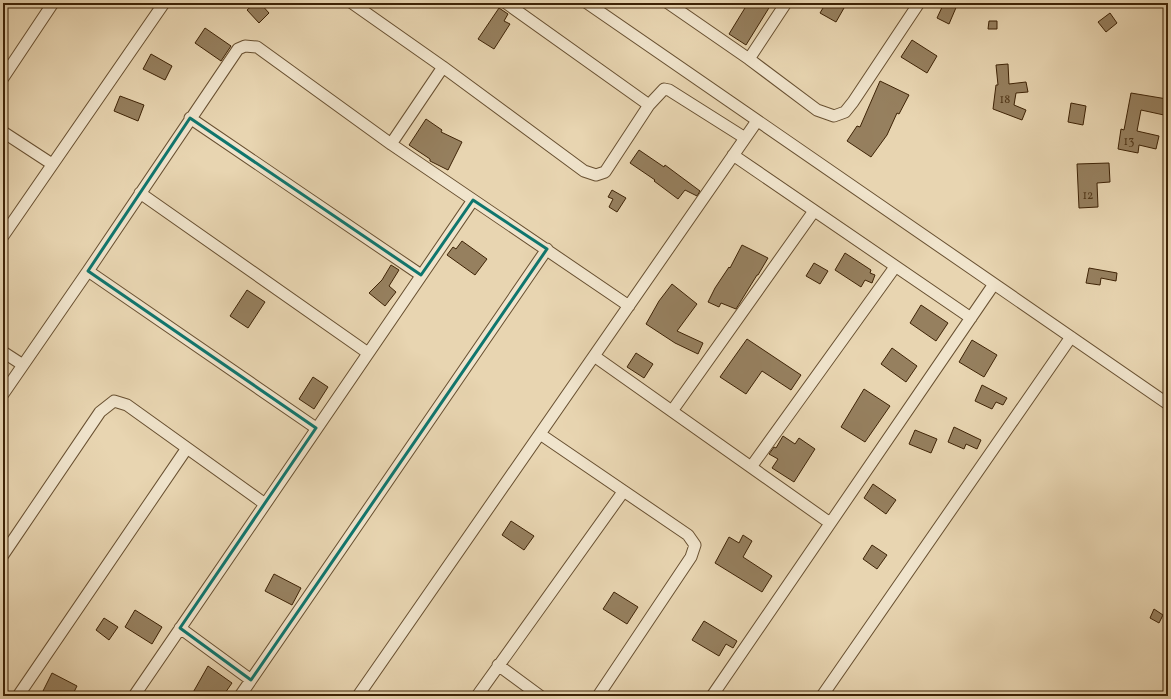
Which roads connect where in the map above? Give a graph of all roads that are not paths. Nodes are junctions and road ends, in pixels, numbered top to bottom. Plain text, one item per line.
1 (53, 3) edge
2 (164, 3) edge
3 (352, 3) edge
4 (506, 3) edge
5 (587, 3) edge
6 (668, 3) edge
7 (786, 3) edge
8 (919, 3) edge
9 (749, 59) junction
10 (443, 67) junction
11 (3, 78) edge
12 (649, 105) junction
13 (190, 118) junction
14 (757, 122) junction
15 (3, 132) edge
16 (745, 138) junction
17 (391, 144) junction
18 (733, 155) junction
19 (52, 164) junction
20 (140, 193) junction
21 (473, 200) junction
22 (814, 211) junction
23 (3, 236) edge
24 (547, 249) junction
25 (895, 267) junction
26 (88, 271) junction
27 (421, 275) junction
28 (994, 284) junction
29 (629, 306) junction
30 (971, 318) junction
31 (1071, 337) junction
32 (3, 352) edge
33 (368, 353) junction
34 (594, 356) junction
35 (23, 364) junction
36 (3, 394) edge
37 (1168, 404) edge
38 (672, 411) junction
39 (316, 428) junction
40 (540, 434) junction
41 (187, 448) junction
42 (751, 467) junction
43 (623, 492) junction
44 (265, 504) junction
45 (830, 523) junction
46 (3, 555) edge
47 (180, 628) junction
48 (498, 665) junction
49 (251, 680) junction
50 (18, 696) edge
51 (134, 696) edge
52 (240, 696) edge
53 (358, 696) edge
54 (477, 696) edge
55 (540, 696) edge
56 (598, 696) edge
57 (712, 696) edge
58 (822, 696) edge

1 - 11 street
2 - 19 street
3 - 10 street
4 - 12 street
5 - 14 street
6 - 9 street
7 - 9 street
8 - 9 street
10 - 12 street
10 - 17 street
12 - 16 street
13 - 17 street
13 - 20 street
13 - 27 street
14 - 16 street
14 - 28 street
15 - 19 street
16 - 18 street
17 - 21 street
18 - 22 street
18 - 29 street
19 - 23 street
20 - 26 street
20 - 33 street
21 - 24 street
21 - 27 street
22 - 25 street
22 - 38 street
24 - 29 street
24 - 49 street
25 - 30 street
25 - 42 street
26 - 35 street
26 - 39 street
27 - 33 street
28 - 30 street
28 - 31 street
29 - 34 street
30 - 45 street
31 - 37 street
31 - 58 street
32 - 35 street
33 - 39 street
34 - 38 street
34 - 40 street
35 - 36 street
38 - 42 street
39 - 44 street
40 - 43 street
40 - 53 street
41 - 44 street
41 - 46 street
41 - 50 street
42 - 45 street
43 - 48 street
43 - 56 street
44 - 47 street
45 - 57 street
47 - 49 street
47 - 51 street
48 - 54 street
48 - 55 street
49 - 52 street

